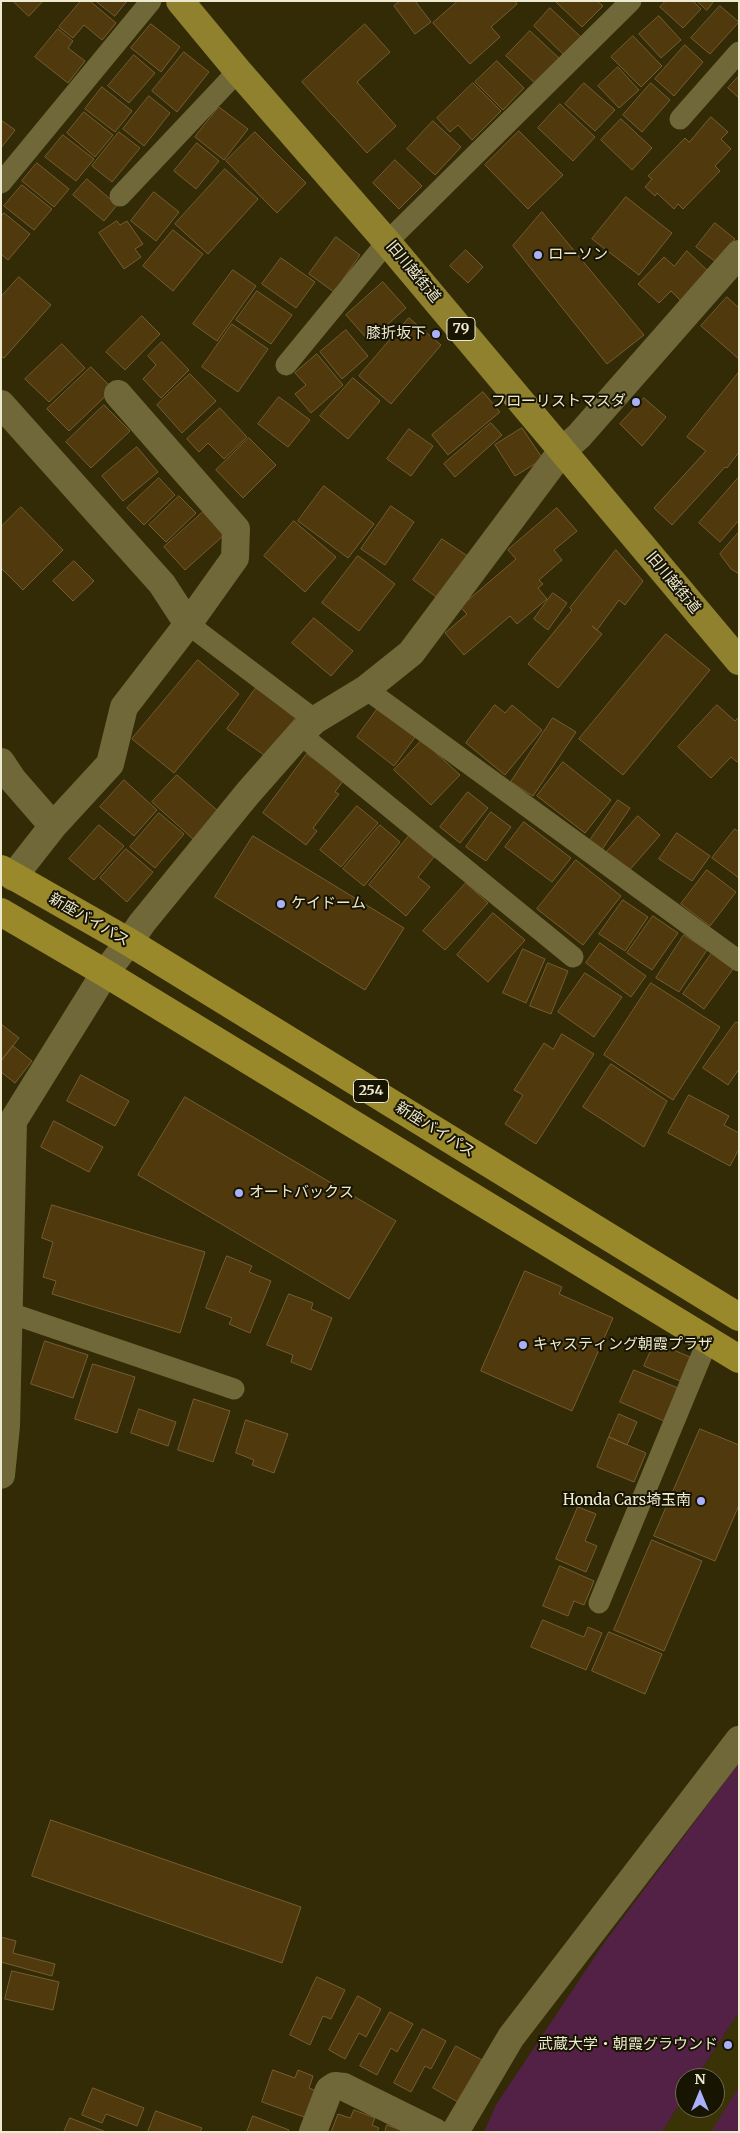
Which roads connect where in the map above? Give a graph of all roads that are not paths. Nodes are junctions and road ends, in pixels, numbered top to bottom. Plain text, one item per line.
1 (151, 1) edge
2 (180, 1) edge
3 (631, 1) edge
4 (739, 52) edge
5 (238, 71) junction
6 (680, 119) dead end
7 (1, 182) edge
8 (120, 196) dead end
9 (387, 242) junction
10 (739, 254) edge
11 (286, 365) dead end
12 (118, 394) dead end
13 (1, 404) edge
14 (562, 451) junction
15 (188, 624) junction
16 (739, 661) edge
17 (366, 689) junction
18 (307, 727) junction
19 (1, 762) edge
20 (53, 826) junction
21 (7, 873) edge
22 (1, 912) edge
23 (129, 942) junction
24 (573, 957) dead end
25 (739, 960) edge
26 (105, 973) junction
27 (7, 1128) edge
28 (7, 1312) junction
29 (739, 1318) edge
30 (708, 1340) junction
31 (739, 1359) edge
32 (234, 1389) dead end
33 (1, 1475) edge
34 (599, 1603) dead end
35 (739, 1740) edge
36 (313, 2132) edge
37 (435, 2132) edge
38 (455, 2132) edge

1 - 7 lane
2 - 5 main road, 旧川越街道 / 79
3 - 9 lane
4 - 6 lane
5 - 8 lane
5 - 9 main road, 旧川越街道 / 79
9 - 11 lane
9 - 14 main road, 旧川越街道 / 79
10 - 14 street
12 - 15 street
13 - 15 street
14 - 16 main road, 旧川越街道 / 79
14 - 17 street
15 - 18 lane
15 - 20 street
17 - 18 street
17 - 25 lane
18 - 23 street
18 - 24 lane
19 - 20 street
20 - 21 street
21 - 23 highway, 新座バイパス / 254
22 - 26 highway, 254
23 - 26 street
23 - 29 highway, 新座バイパス / 254
26 - 27 street
26 - 30 highway, 254
27 - 28 street
28 - 32 lane
28 - 33 street
30 - 31 highway, 254
30 - 34 lane
35 - 38 street
36 - 37 street

